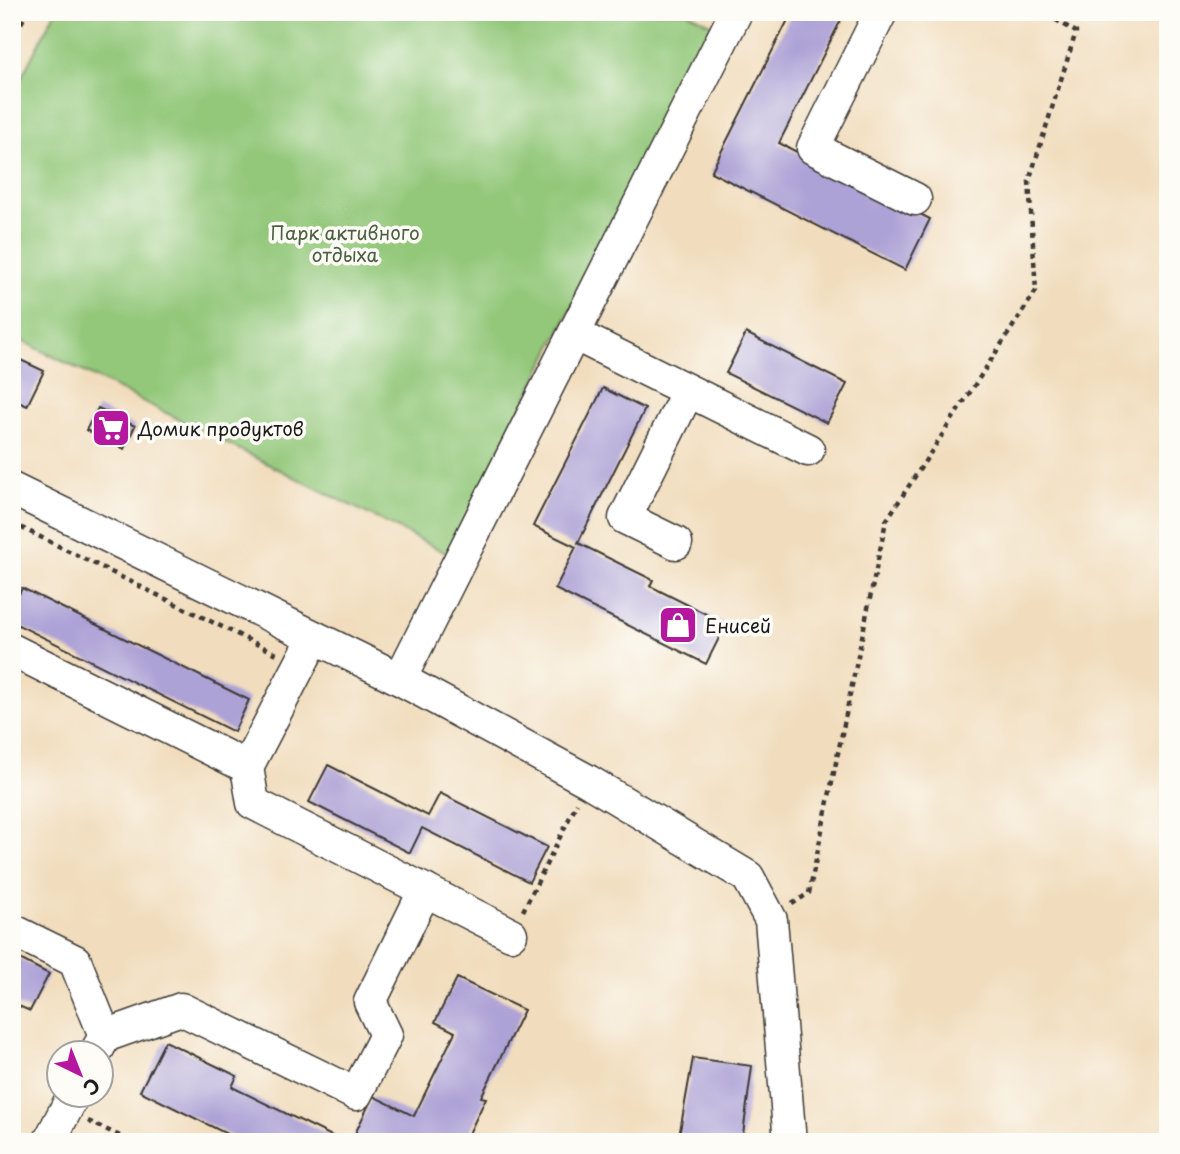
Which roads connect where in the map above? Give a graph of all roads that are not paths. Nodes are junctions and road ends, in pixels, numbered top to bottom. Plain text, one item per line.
1 (736, 12) edge
2 (881, 12) edge
3 (915, 199) dead end
4 (574, 334) junction
5 (688, 391) junction
6 (808, 450) dead end
7 (12, 489) edge
8 (676, 543) dead end
9 (12, 650) edge
10 (307, 651) junction
11 (400, 680) junction
12 (247, 767) junction
13 (425, 890) junction
14 (12, 930) edge
15 (511, 934) road end
16 (98, 1038) edge
17 (114, 1038) edge
18 (67, 1108) edge
19 (49, 1142) edge
20 (790, 1142) edge

1 - 4 street
2 - 3 street
4 - 5 street
4 - 11 street
5 - 6 street
5 - 8 street
7 - 10 street
9 - 12 street
10 - 11 street
10 - 12 street
11 - 20 street
12 - 13 street
13 - 15 street
13 - 17 street
14 - 16 street
18 - 19 street

